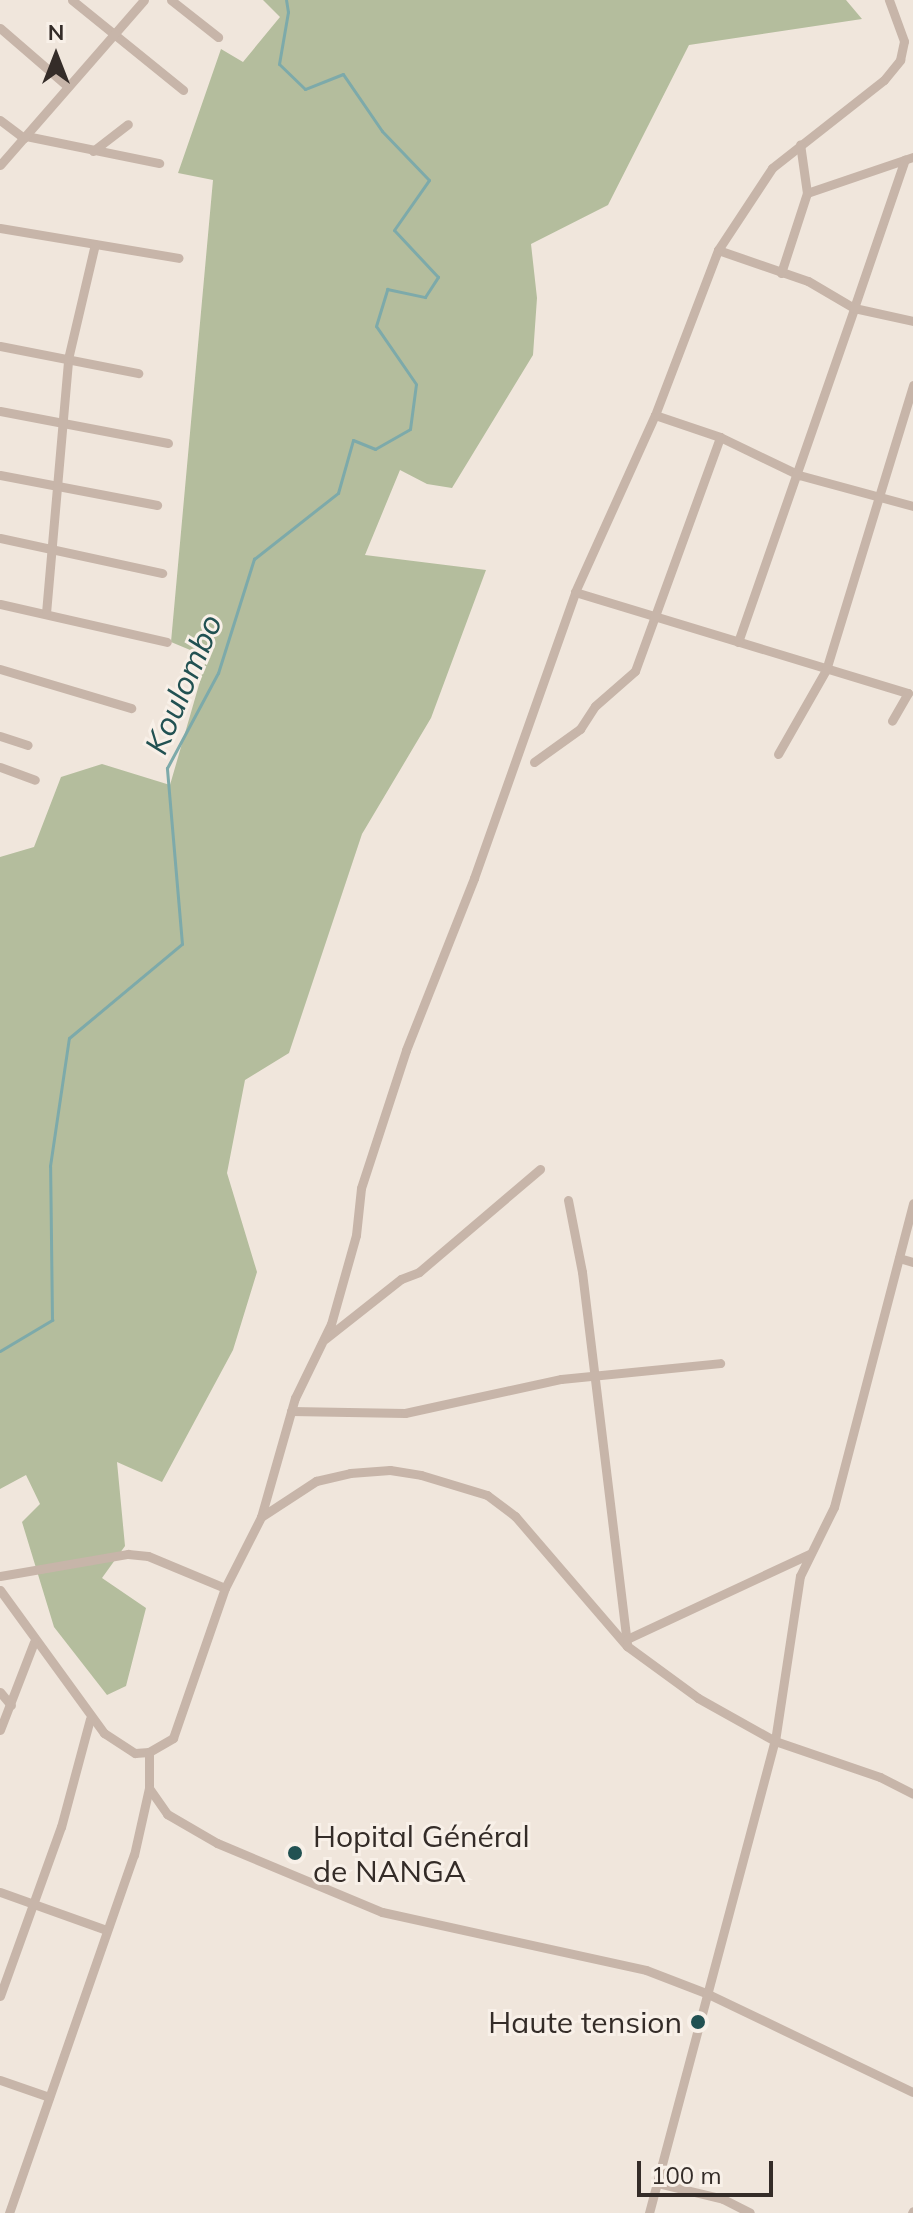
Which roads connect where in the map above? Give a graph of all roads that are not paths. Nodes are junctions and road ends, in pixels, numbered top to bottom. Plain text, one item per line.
1 (72, 0) edge
2 (144, 0) edge
3 (171, 0) edge
4 (889, 0) edge
5 (0, 28) edge
6 (114, 34) junction
7 (218, 37) dead end
8 (66, 85) junction
9 (183, 90) dead end
10 (0, 120) edge
11 (128, 124) dead end
12 (25, 137) junction
13 (800, 144) junction
14 (93, 151) junction
15 (909, 158) edge
16 (159, 163) dead end
17 (0, 165) edge
18 (807, 193) junction
19 (0, 228) edge
20 (95, 244) junction
21 (718, 250) junction
22 (179, 258) dead end
23 (781, 273) junction
24 (854, 308) junction
25 (913, 321) edge
26 (0, 346) edge
27 (68, 359) junction
28 (138, 373) dead end
29 (913, 385) edge
30 (0, 411) edge
31 (655, 415) junction
32 (60, 422) junction
33 (720, 437) junction
34 (168, 443) dead end
35 (0, 475) edge
36 (799, 475) junction
37 (54, 486) junction
38 (877, 493) junction
39 (157, 505) dead end
40 (913, 506) edge
41 (0, 538) edge
42 (52, 549) junction
43 (162, 573) dead end
44 (575, 592) junction
45 (0, 604) edge
46 (46, 613) junction
47 (659, 618) junction
48 (167, 642) dead end
49 (738, 642) junction
50 (0, 669) edge
51 (826, 670) junction
52 (911, 691) edge
53 (131, 708) dead end
54 (892, 721) dead end
55 (0, 736) edge
56 (28, 745) dead end
57 (778, 754) dead end
58 (534, 762) dead end
59 (0, 767) edge
60 (35, 780) dead end
61 (540, 1169) dead end
62 (568, 1200) dead end
63 (913, 1203) edge
64 (899, 1258) junction
65 (913, 1262) edge
66 (322, 1341) junction
67 (720, 1363) dead end
68 (595, 1377) junction
69 (291, 1411) junction
70 (261, 1517) junction
71 (809, 1554) junction
72 (0, 1576) edge
73 (225, 1588) junction
74 (0, 1590) edge
75 (34, 1642) junction
76 (627, 1642) junction
77 (0, 1692) edge
78 (11, 1705) junction
79 (90, 1719) junction
80 (0, 1730) edge
81 (775, 1741) junction
82 (149, 1752) junction
83 (149, 1788) junction
84 (913, 1794) edge
85 (0, 1892) edge
86 (33, 1904) junction
87 (106, 1930) junction
88 (706, 1993) junction
89 (0, 1996) edge
90 (0, 2080) edge
91 (913, 2092) edge
92 (49, 2097) junction
93 (657, 2183) junction
94 (9, 2213) edge
95 (649, 2213) edge
96 (750, 2213) edge

1 - 6 street
2 - 6 street
3 - 7 street
4 - 13 street
5 - 8 street
6 - 8 street
6 - 9 street
8 - 12 street
10 - 12 street
11 - 14 street
12 - 14 street
12 - 17 street
13 - 18 street
13 - 21 street
14 - 16 street
15 - 18 street
15 - 24 street
18 - 23 street
19 - 20 street
20 - 22 street
20 - 27 street
21 - 23 street
21 - 31 street
23 - 24 street
24 - 25 street
24 - 36 street
26 - 27 street
27 - 28 street
27 - 32 street
29 - 38 street
30 - 32 street
31 - 33 street
31 - 44 street
32 - 34 street
32 - 37 street
33 - 36 street
33 - 47 street
35 - 37 street
36 - 38 street
36 - 49 street
37 - 39 street
37 - 42 street
38 - 40 street
38 - 51 street
41 - 42 street
42 - 43 street
42 - 46 street
44 - 47 street
44 - 66 street
45 - 46 street
46 - 48 street
47 - 49 street
47 - 58 street
49 - 51 street
50 - 53 street
51 - 52 street
51 - 57 street
52 - 54 street
55 - 56 street
59 - 60 street
61 - 66 street
62 - 68 street
63 - 64 street
64 - 65 street
64 - 71 street
66 - 69 street
67 - 68 street
68 - 69 street
68 - 76 street
69 - 70 street
70 - 73 street
70 - 76 street
71 - 76 street
71 - 81 street
72 - 73 street
73 - 82 street
74 - 75 street
75 - 78 street
75 - 79 street
76 - 81 street
77 - 78 street
78 - 80 street
79 - 82 street
79 - 86 street
81 - 84 street
81 - 88 street
82 - 83 street
83 - 87 street
83 - 88 street
85 - 86 street
86 - 87 street
86 - 89 street
87 - 92 street
88 - 91 street
88 - 93 street
90 - 92 street
92 - 94 street
93 - 95 street
93 - 96 street

